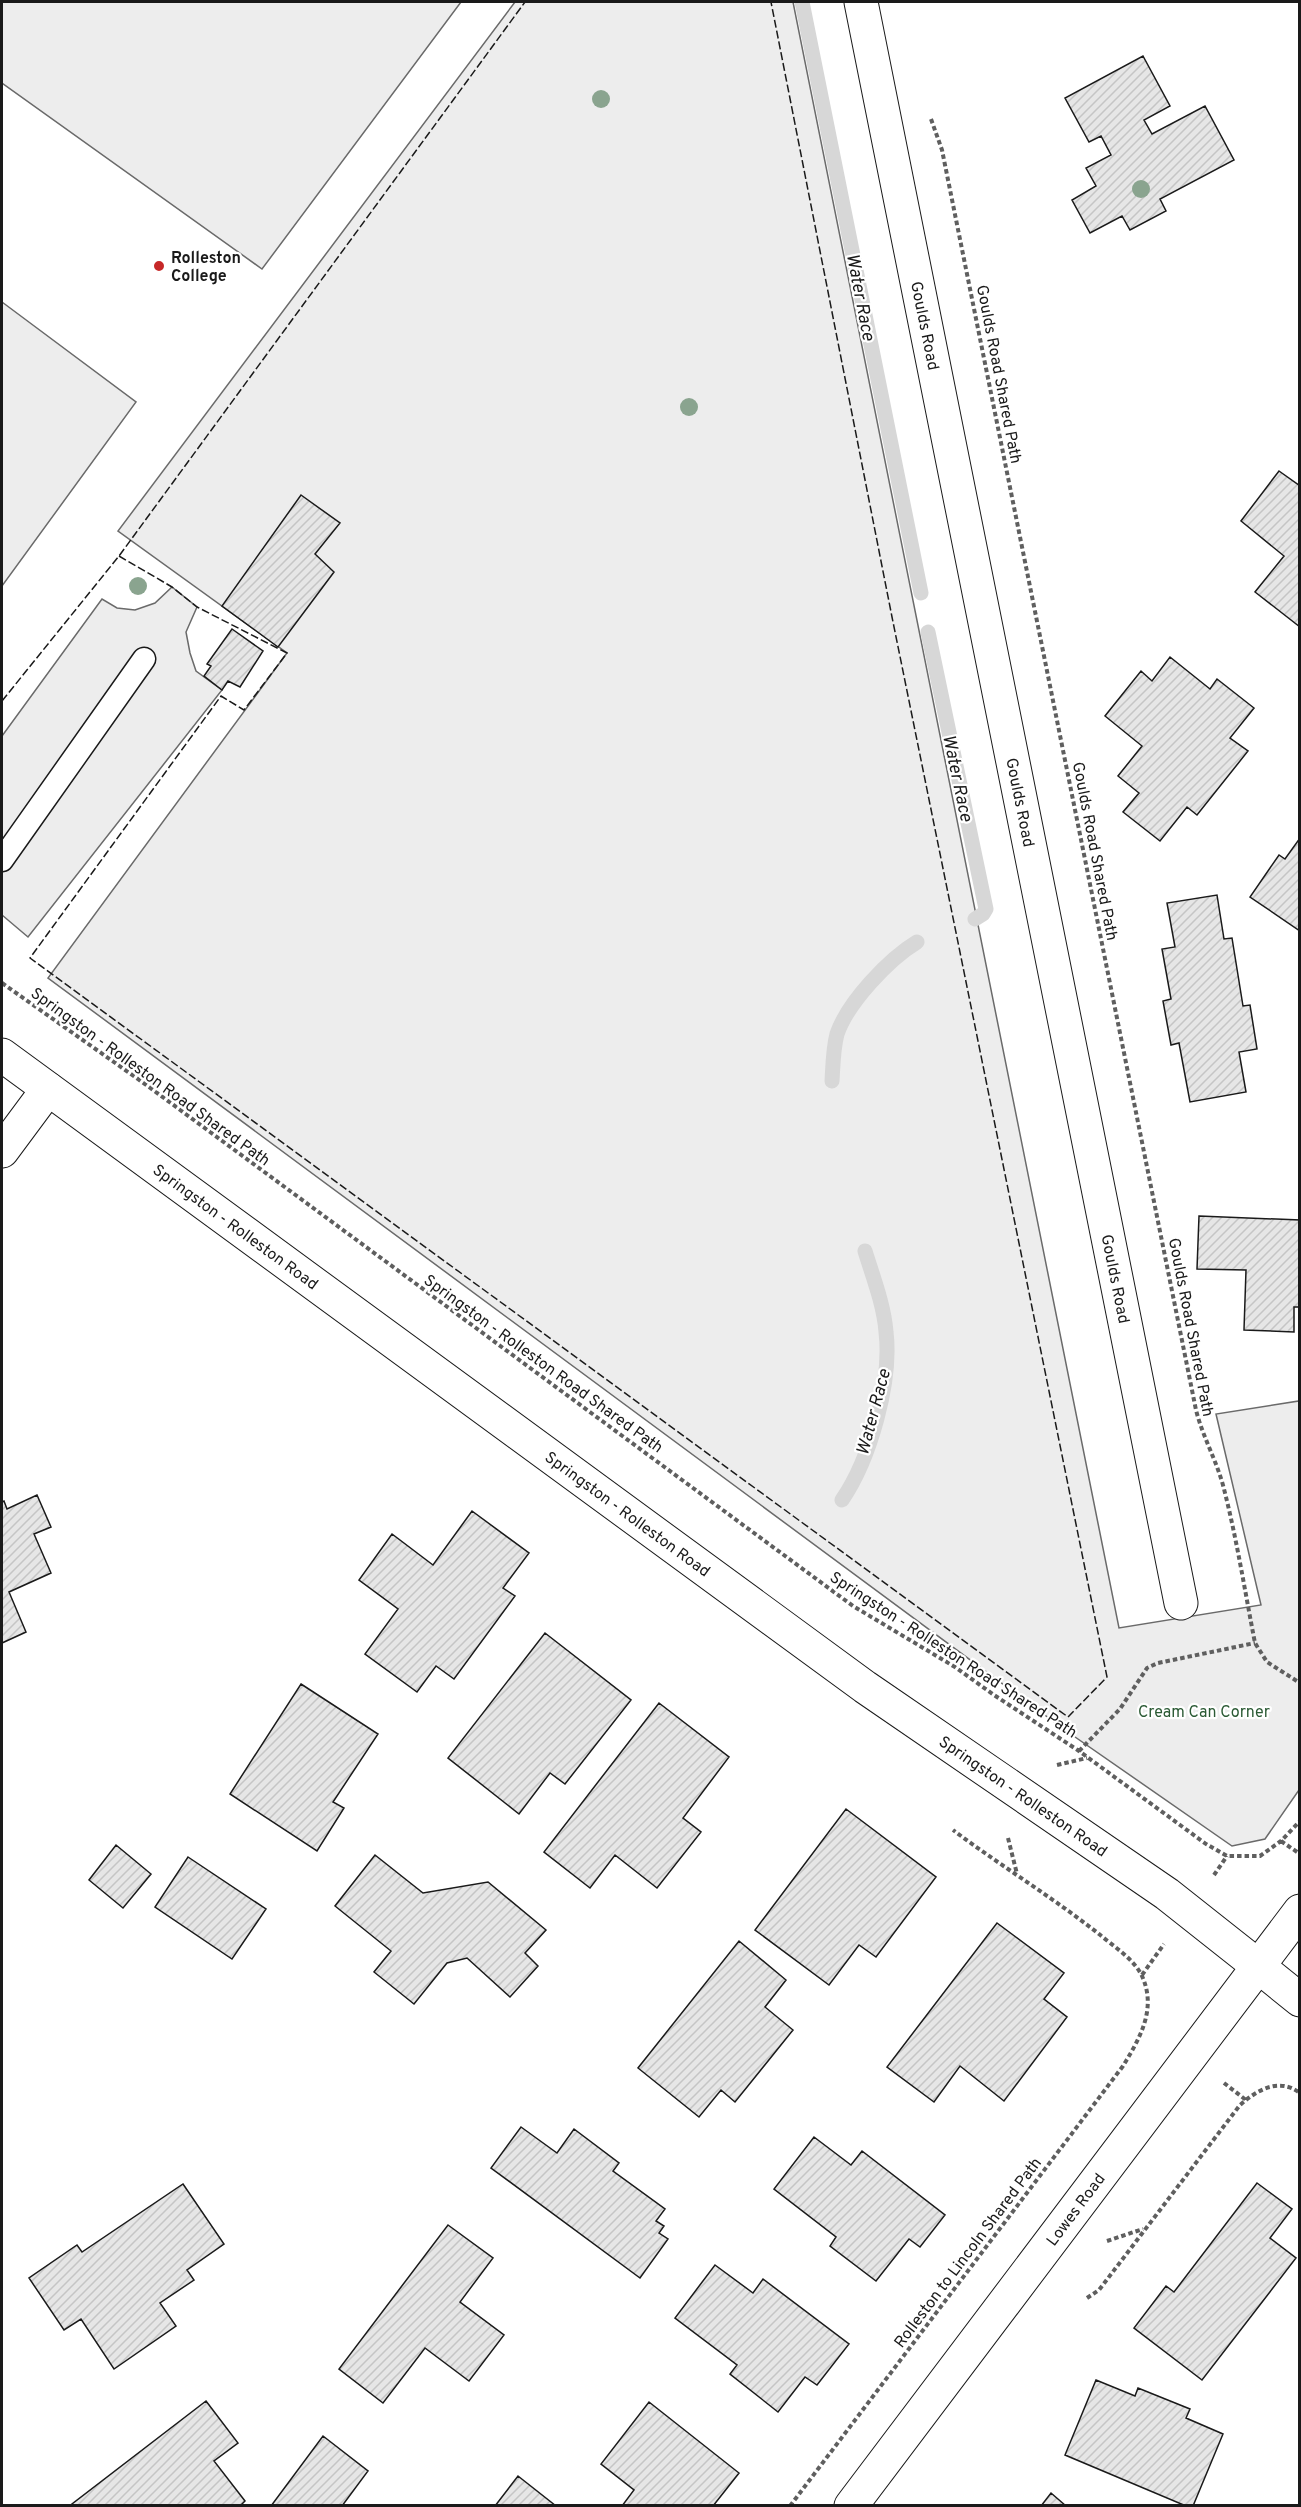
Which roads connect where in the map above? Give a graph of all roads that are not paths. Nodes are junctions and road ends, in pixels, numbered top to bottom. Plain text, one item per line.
1 (861, 2) edge
2 (144, 659) dead end
3 (2, 860) edge
4 (2, 1055) edge
5 (48, 1089) junction
6 (2, 1151) edge
7 (1181, 1603) dead end
8 (1299, 1911) edge
9 (1258, 1966) junction
10 (1299, 2000) edge
11 (852, 2505) edge

1 - 7 main road, Goulds Road
2 - 3 lane
4 - 5 main road, Springston - Rolleston Road
5 - 6 main road
5 - 9 main road, Springston - Rolleston Road
8 - 9 main road, Lowes Road
9 - 10 main road, Springston - Rolleston Road
9 - 11 main road, Lowes Road

